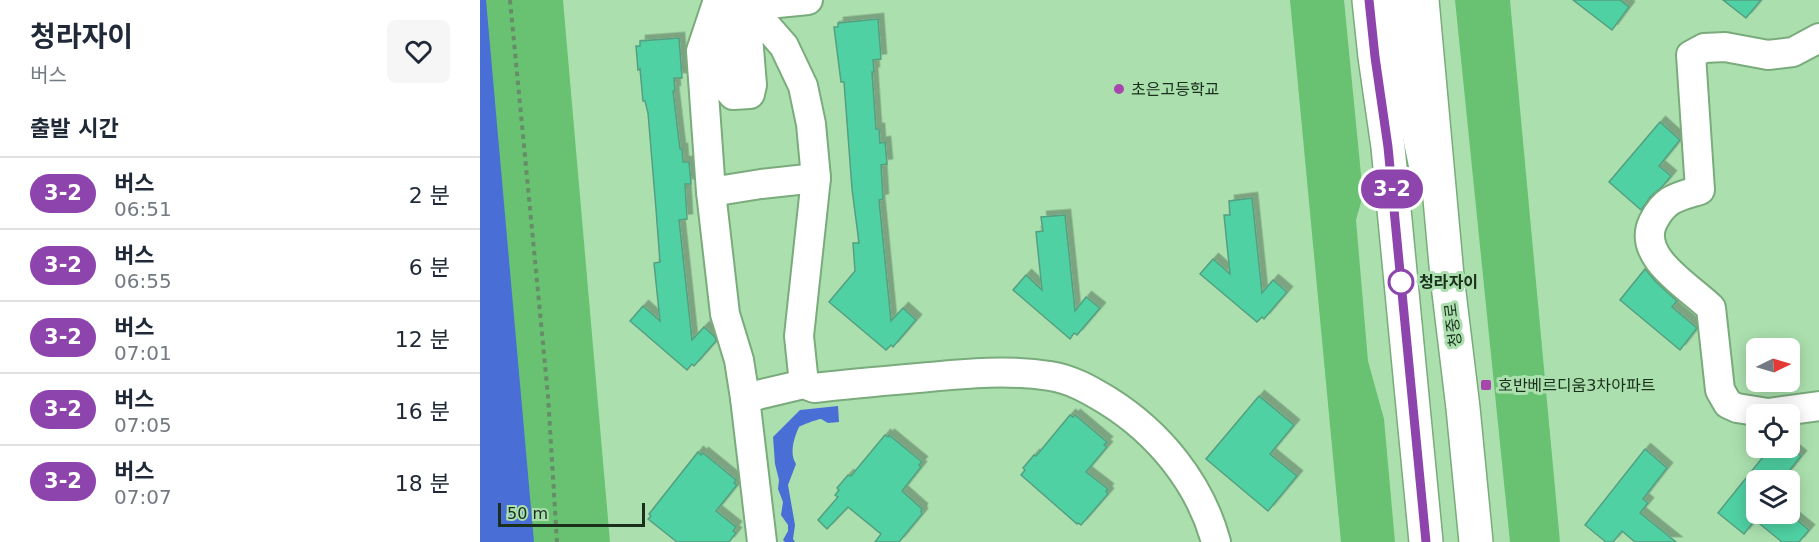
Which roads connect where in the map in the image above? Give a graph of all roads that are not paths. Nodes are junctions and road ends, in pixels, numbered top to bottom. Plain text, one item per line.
1 (719, 0) edge
2 (808, 0) edge
3 (1369, 0) edge
4 (1394, 0) edge
5 (1422, 0) edge
6 (747, 2) edge
7 (1819, 38) edge
8 (816, 178) junction
9 (711, 192) junction
10 (1447, 276) junction
11 (804, 384) junction
12 (745, 398) junction
13 (1819, 406) edge
14 (762, 542) edge
15 (1216, 542) edge
16 (1426, 542) edge
17 (1476, 542) edge

1 - 6 lane
1 - 9 lane
2 - 6 lane
3 - 16 main road
4 - 10 lane
5 - 10 main road, 청중로
6 - 8 lane
7 - 13 lane
8 - 9 lane
8 - 11 lane
9 - 12 lane
10 - 17 main road, 청중로
11 - 12 lane
11 - 15 lane
12 - 14 lane

